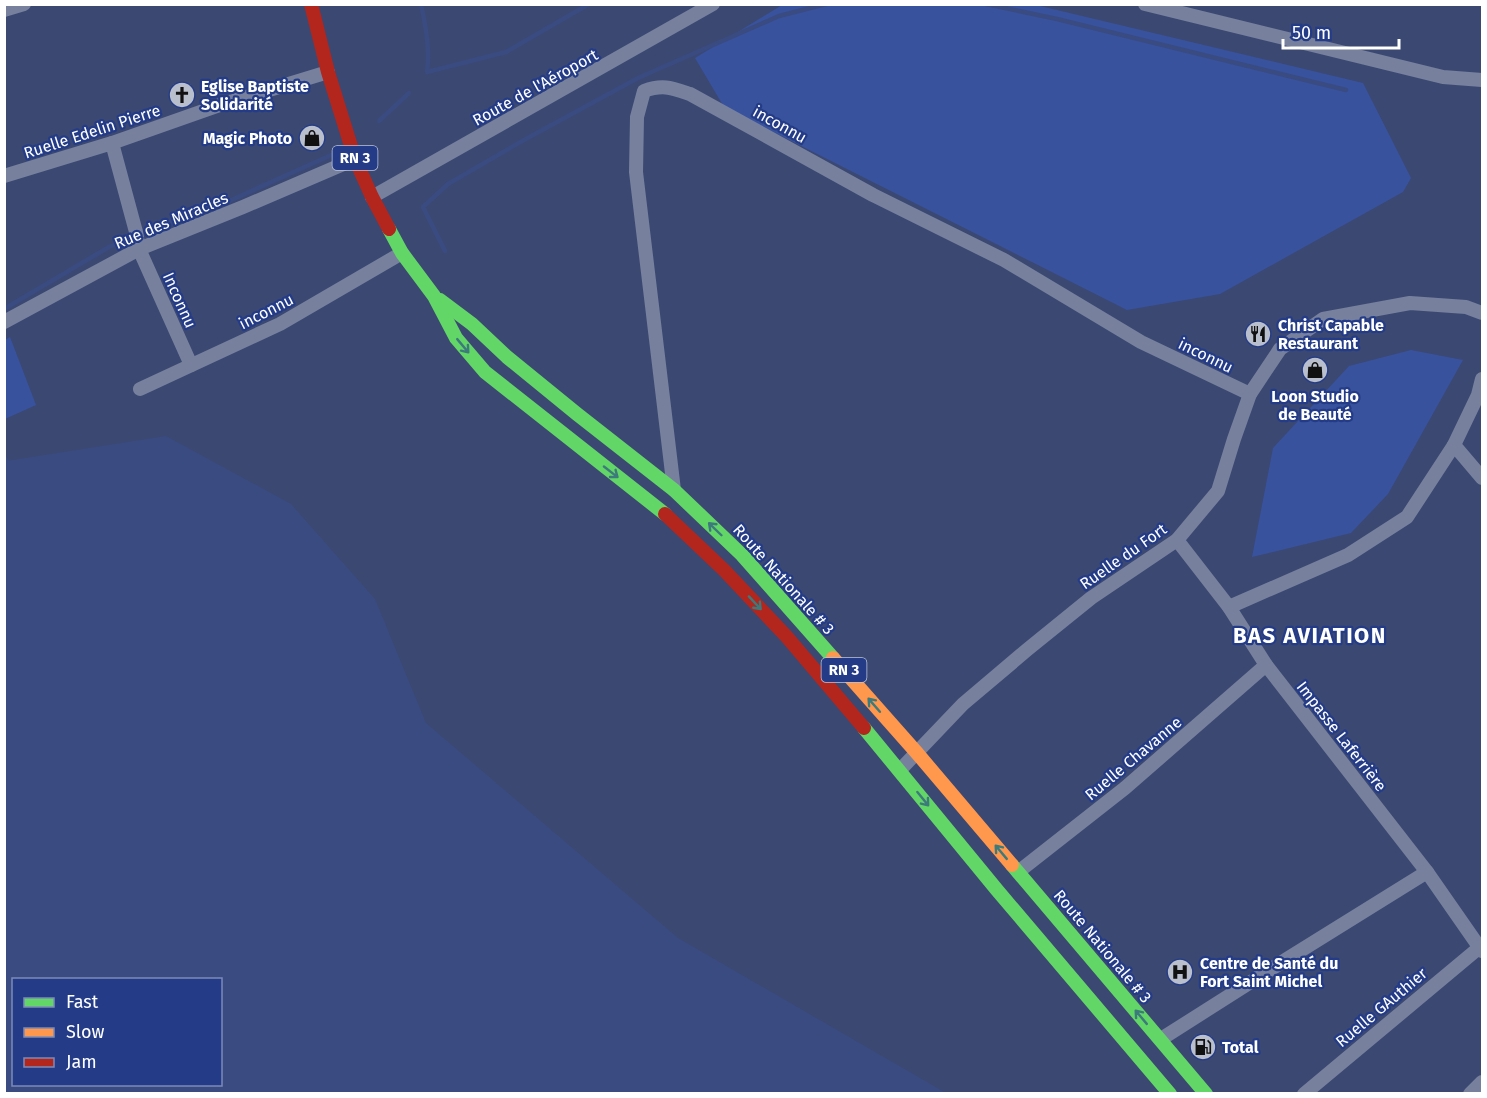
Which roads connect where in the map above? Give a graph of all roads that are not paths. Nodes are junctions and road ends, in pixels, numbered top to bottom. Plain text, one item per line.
1 (24, 4) edge
2 (311, 4) edge
3 (713, 4) edge
4 (1144, 4) edge
5 (4, 10) edge
6 (328, 72) junction
7 (1479, 78) edge
8 (112, 143) junction
9 (355, 159) junction
10 (4, 176) edge
11 (372, 197) junction
12 (139, 249) junction
13 (402, 253) junction
14 (434, 296) junction
15 (1482, 313) edge
16 (4, 322) edge
17 (191, 365) junction
18 (1482, 379) edge
19 (140, 389) dead end
20 (1250, 394) junction
21 (1454, 445) junction
22 (1482, 478) edge
23 (674, 490) junction
24 (1177, 540) junction
25 (1229, 607) junction
26 (1266, 665) junction
27 (917, 753) junction
28 (900, 770) junction
29 (1018, 872) junction
30 (1427, 872) junction
31 (1481, 949) edge
32 (1101, 991) junction
33 (1161, 1040) junction
34 (1482, 1082) edge
35 (1170, 1094) edge
36 (1206, 1094) edge
37 (1304, 1094) edge
38 (1470, 1094) edge

1 - 5 street
2 - 6 main road, Route Nationale # 3 / RN 3
3 - 11 street, Route de l'Aéroport
4 - 7 street
6 - 8 street, Ruelle Edelin Pierre
6 - 9 main road, Route Nationale # 3 / RN 3
8 - 10 street, Ruelle Edelin Pierre
8 - 12 street
9 - 11 main road, Route Nationale # 3 / RN 3
9 - 12 street, Rue des Miracles
11 - 13 main road, Route Nationale # 3 / RN 3
12 - 16 street, Rue des Miracles
12 - 17 street, Inconnu
13 - 14 main road, Route Nationale # 3 / RN 3
13 - 17 street, inconnu
14 - 23 main road, Route Nationale # 3 / RN 3
14 -> 28 main road, Route Nationale # 3 / RN 3
15 - 20 street, Ruelle du Fort
17 - 19 street, inconnu
18 - 21 street
20 - 23 street, inconnu
20 - 24 street, Ruelle du Fort
21 - 22 street
21 - 25 street
27 -> 23 main road, Route Nationale # 3 / RN 3
24 - 25 street, Impasse Laferrière
24 - 27 street, Ruelle du Fort
25 - 26 street, Impasse Laferrière
26 - 29 street, Ruelle Chavanne
26 - 30 street, Impasse Laferrière
27 - 28 street, Ruelle du Fort
29 -> 27 main road, Route Nationale # 3 / RN 3
28 -> 32 main road, Route Nationale # 3 / RN 3
29 - 32 main road, Route Nationale # 3 / RN 3
30 - 31 street, Impasse Laferrière
30 - 33 street
31 - 37 street, Ruelle GAuthier
33 -> 32 main road, Route Nationale # 3 / RN 3
32 - 35 main road, Route Nationale # 3 / RN 3
33 - 36 main road, Route Nationale # 3 / RN 3
34 - 38 street

